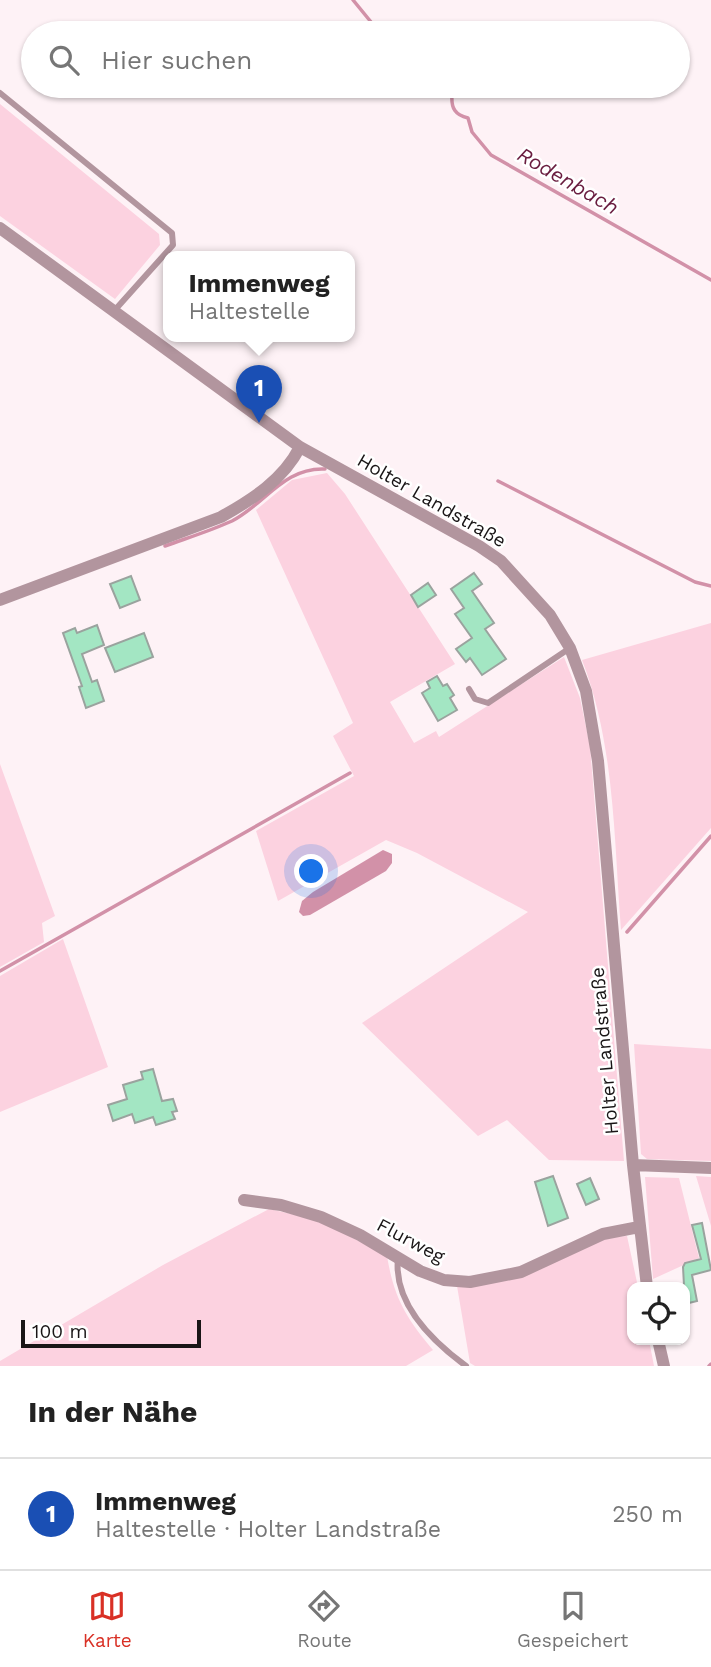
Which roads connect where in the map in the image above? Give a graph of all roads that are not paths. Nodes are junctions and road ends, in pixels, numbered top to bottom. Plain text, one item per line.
1 (0, 93) edge
2 (0, 228) edge
3 (168, 251) edge
4 (163, 256) edge
5 (114, 311) junction
6 (300, 447) junction
7 (0, 600) edge
8 (569, 648) junction
9 (469, 689) dead end
10 (633, 1165) junction
11 (711, 1168) edge
12 (244, 1200) dead end
13 (639, 1227) junction
14 (398, 1258) junction
15 (646, 1282) edge
16 (659, 1345) edge
17 (466, 1366) edge
18 (664, 1366) edge

1 - 3 lane
2 - 5 street, Holter Landstraße
4 - 5 lane
5 - 6 street, Holter Landstraße
6 - 7 street
6 - 8 street, Holter Landstraße
8 - 9 lane
8 - 10 street, Holter Landstraße
10 - 11 street
10 - 13 street, Holter Landstraße
12 - 14 street, Flurweg
13 - 14 street, Flurweg
13 - 15 street, Holter Landstraße
14 - 17 lane
16 - 18 street

